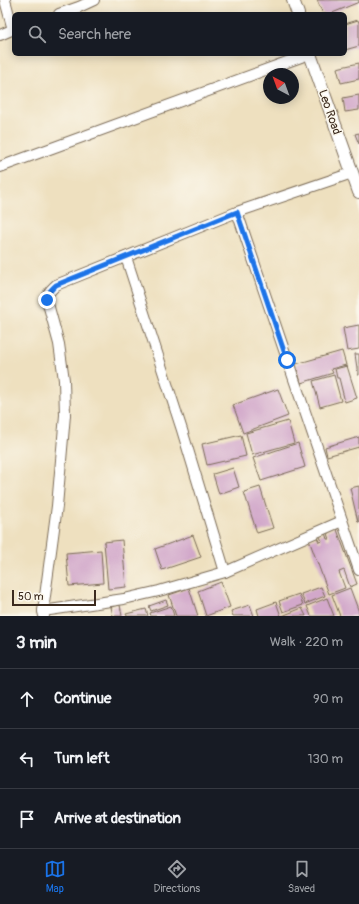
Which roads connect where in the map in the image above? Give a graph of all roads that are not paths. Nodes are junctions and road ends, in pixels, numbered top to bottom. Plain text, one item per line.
1 (5, 0) edge
2 (94, 0) edge
3 (293, 0) edge
4 (65, 12) edge
5 (297, 12) edge
6 (12, 23) edge
7 (12, 31) edge
8 (0, 35) edge
9 (304, 56) edge
10 (311, 56) edge
11 (0, 166) edge
12 (352, 173) junction
13 (359, 192) edge
14 (237, 212) junction
15 (126, 257) junction
16 (342, 521) junction
17 (359, 570) edge
18 (225, 572) junction
19 (44, 613) edge

1 - 6 street
2 - 4 street
3 - 5 street
7 - 8 street
9 - 11 street
10 - 12 street, Leo Road
12 - 13 street, Leo Road
12 - 14 street
14 - 15 street
14 - 16 street
15 - 18 street
15 - 19 street
16 - 17 street
16 - 18 street
18 - 19 street

